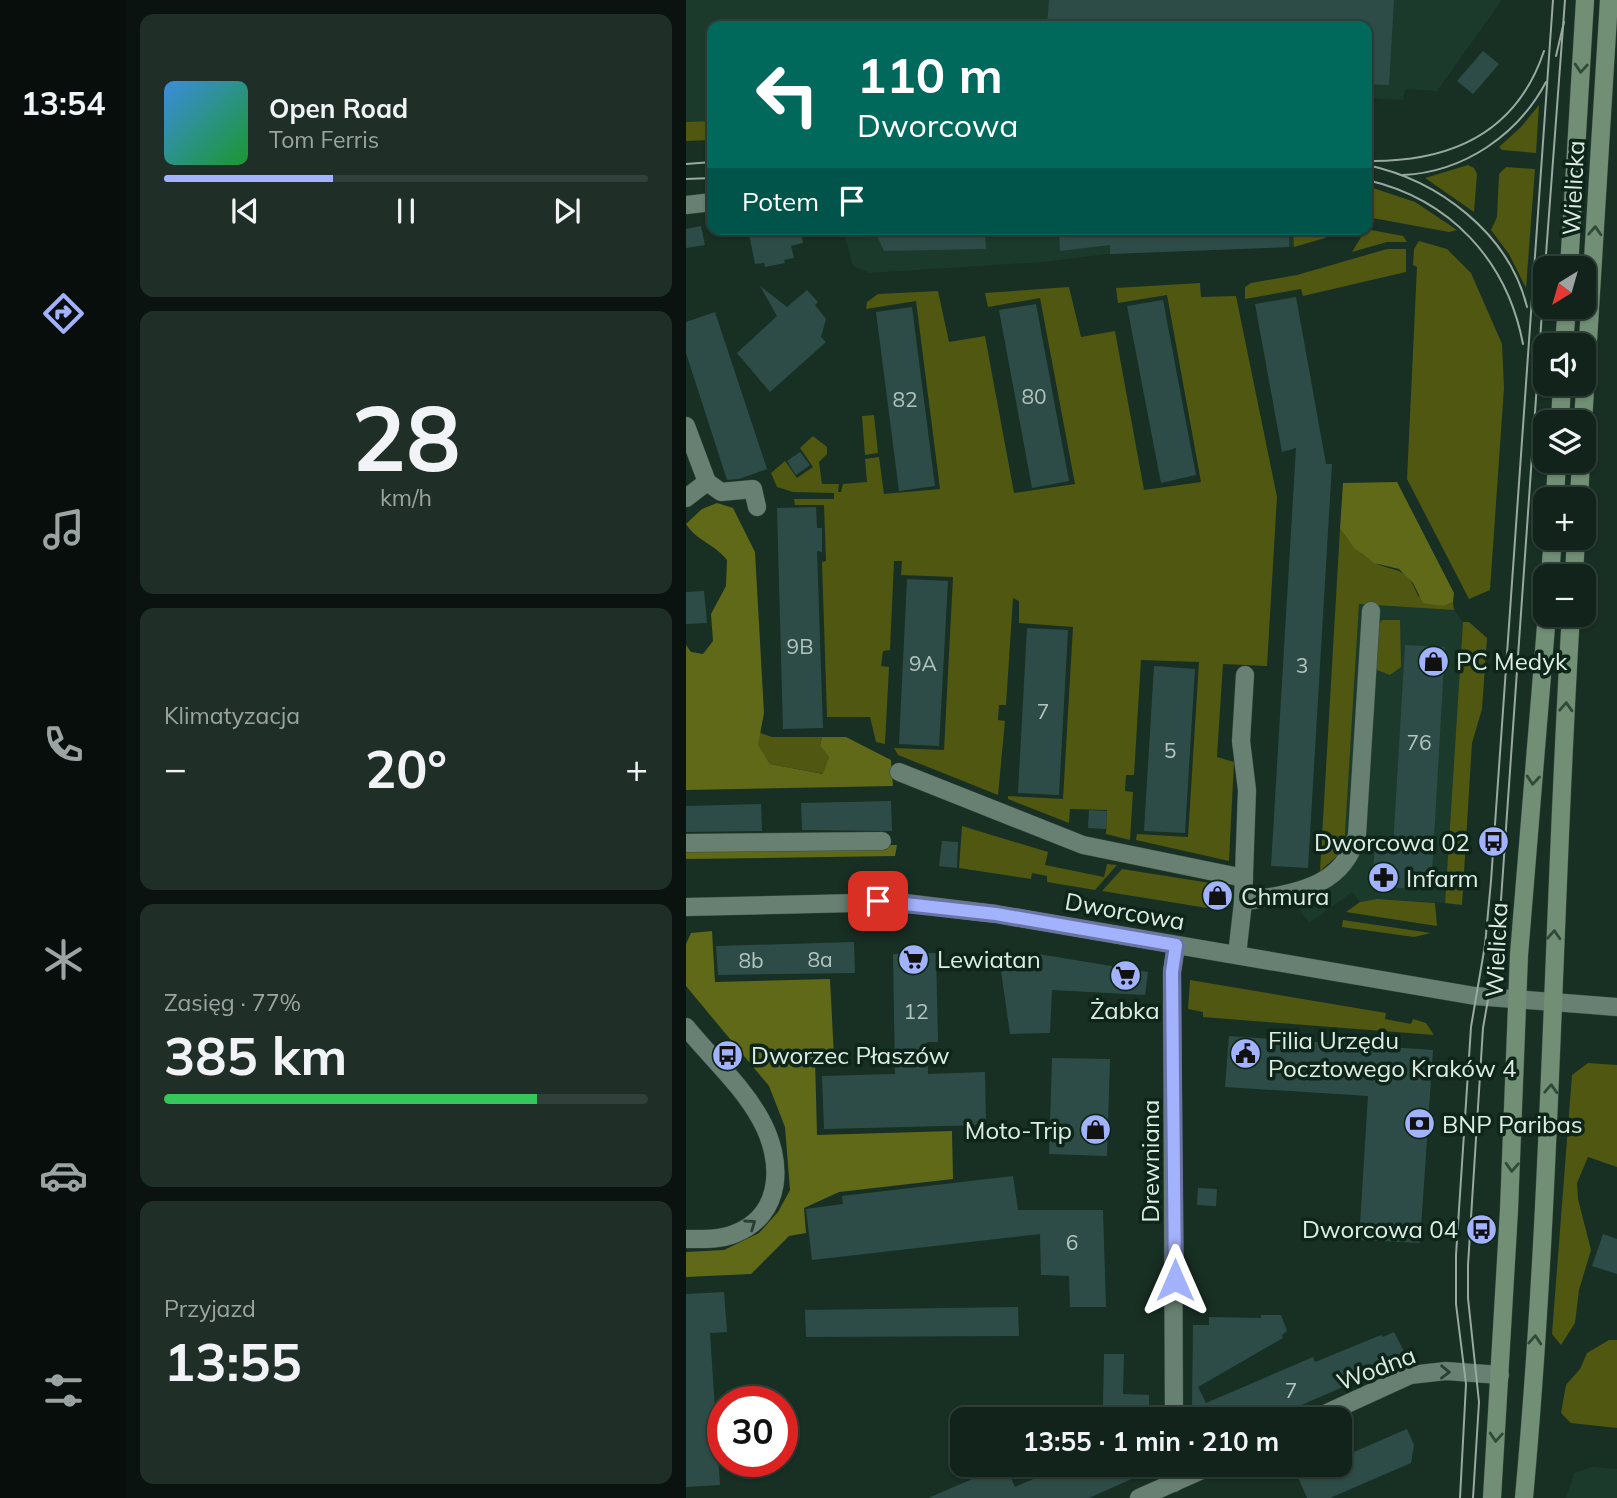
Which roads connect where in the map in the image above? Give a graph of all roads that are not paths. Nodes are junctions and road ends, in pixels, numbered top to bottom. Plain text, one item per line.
1 (1585, 0) edge
2 (1609, 0) edge
3 (707, 203) edge
4 (686, 205) edge
5 (1570, 256) edge
6 (1584, 410) edge
7 (686, 426) edge
8 (707, 482) junction
9 (686, 498) edge
10 (757, 507) dead end
11 (1371, 611) dead end
12 (1546, 627) edge
13 (1570, 627) edge
14 (1245, 675) dead end
15 (899, 772) dead end
16 (882, 841) dead end
17 (686, 843) edge
18 (1244, 878) junction
19 (1243, 902) junction
20 (686, 907) edge
21 (1176, 945) junction
22 (1237, 955) junction
23 (1517, 1001) junction
24 (1553, 1003) junction
25 (1617, 1007) edge
26 (686, 1027) edge
27 (686, 1239) edge
28 (1500, 1375) junction
29 (1174, 1407) edge
30 (1341, 1407) edge
31 (1170, 1477) edge
32 (1139, 1498) edge
33 (1492, 1498) edge
34 (1524, 1498) edge

1 -> 5 main road, Wielicka
6 -> 2 main road, Wielicka
3 - 4 street
7 - 8 street
8 - 9 street
8 - 10 street
11 - 19 street
12 -> 23 main road, Wielicka
24 -> 13 main road
14 - 18 street
15 - 18 street
16 - 17 street
18 - 19 street
19 - 22 street
20 - 21 street, Dworcowa
21 - 22 street, Dworcowa
21 - 29 street, Drewniana
22 - 23 street, Dworcowa
23 - 24 street, Dworcowa
23 -> 28 main road, Wielicka
24 - 25 street
34 -> 24 main road
27 -> 26 street
30 -> 28 street, Wodna
28 -> 33 main road, Wielicka
31 - 32 street

